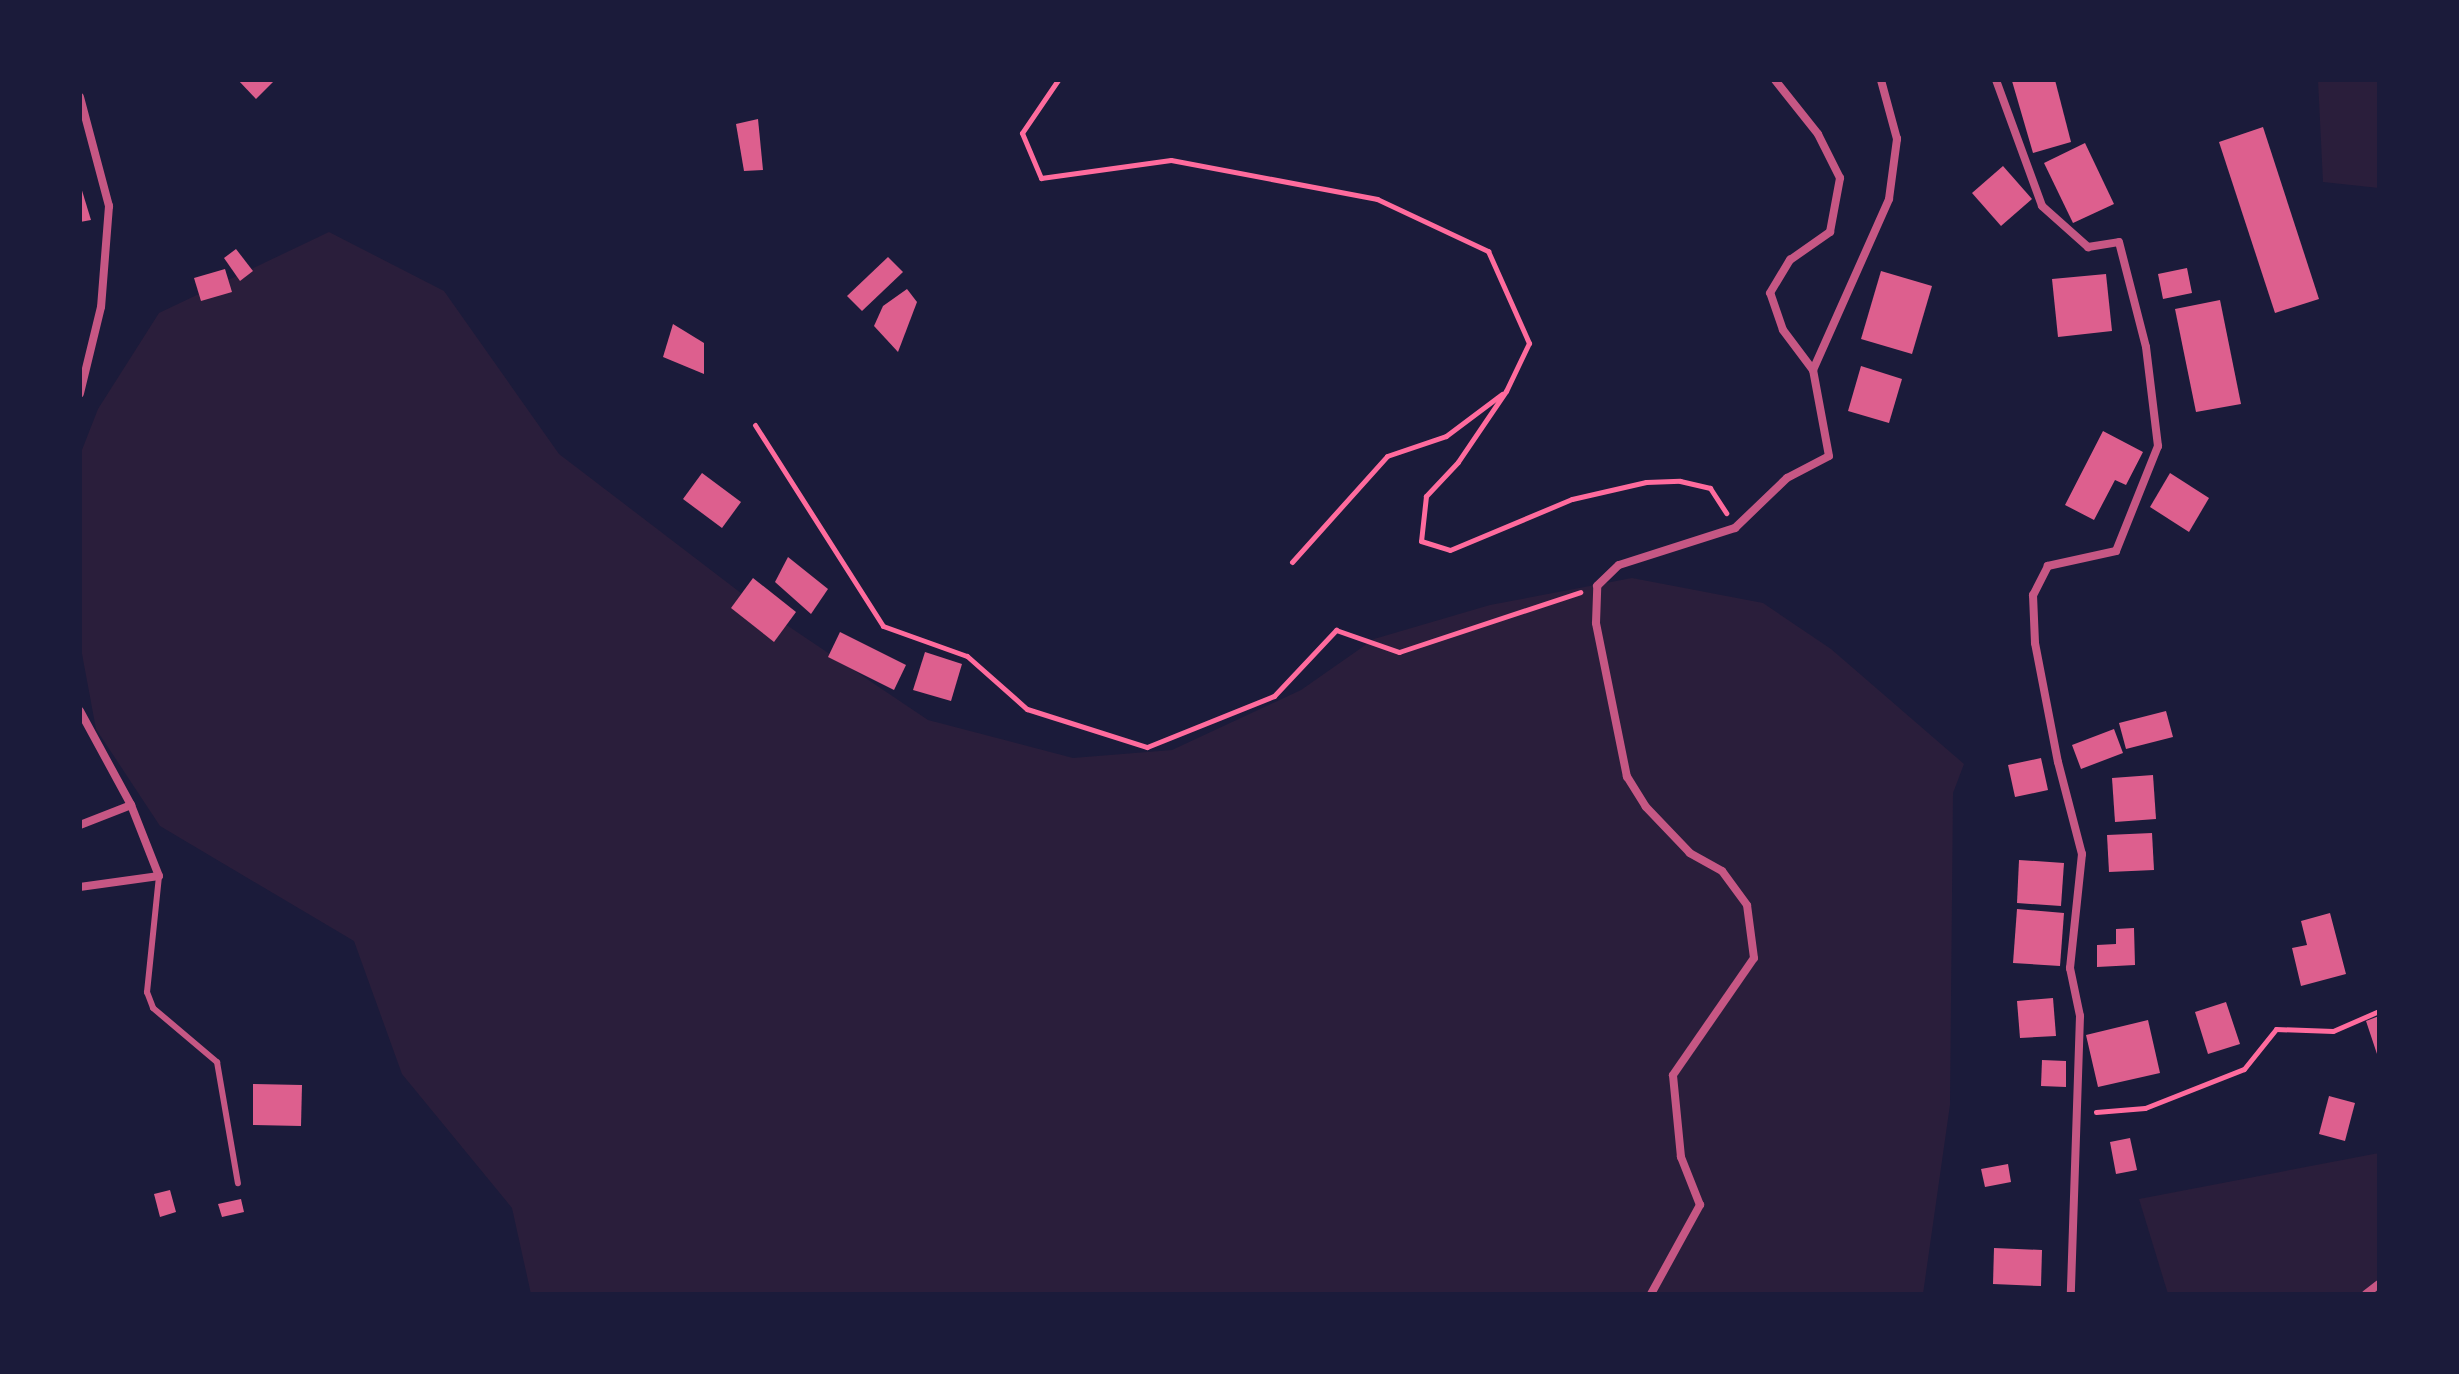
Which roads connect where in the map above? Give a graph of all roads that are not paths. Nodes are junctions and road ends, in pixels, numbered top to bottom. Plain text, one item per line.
1 (1775, 80) edge
2 (1881, 80) edge
3 (1996, 80) edge
4 (80, 97) edge
5 (1813, 370) junction
6 (80, 393) edge
7 (80, 711) edge
8 (131, 805) junction
9 (80, 825) edge
10 (159, 876) junction
11 (80, 887) edge
12 (238, 1183) dead end
13 (2379, 1284) edge
14 (1651, 1294) edge
15 (2071, 1294) edge
16 (2366, 1294) edge

1 - 5 street
2 - 5 street
3 - 15 street
4 - 6 street
5 - 14 street
7 - 8 street
8 - 9 street
8 - 10 street
10 - 11 street
10 - 12 lane
13 - 16 street

